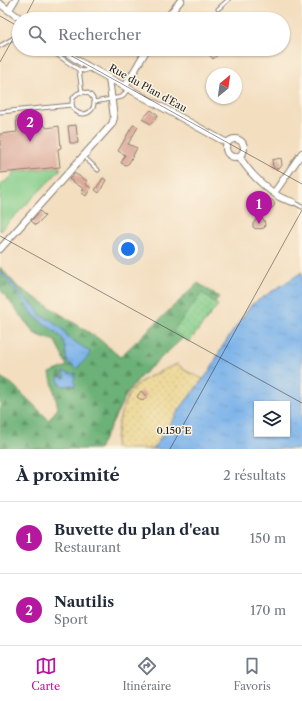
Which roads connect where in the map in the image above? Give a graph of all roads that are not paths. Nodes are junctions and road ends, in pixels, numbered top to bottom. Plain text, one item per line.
1 (15, 0) edge
2 (181, 0) edge
3 (228, 0) edge
4 (0, 4) edge
5 (218, 9) dead end
6 (9, 10) junction
7 (12, 12) edge
8 (172, 12) edge
9 (12, 39) edge
10 (0, 46) edge
11 (59, 56) edge
12 (71, 56) edge
13 (143, 56) edge
14 (91, 68) junction
15 (79, 70) junction
16 (109, 78) junction
17 (127, 88) junction
18 (82, 93) junction
19 (112, 100) junction
20 (94, 102) junction
21 (72, 105) junction
22 (0, 112) edge
23 (227, 143) junction
24 (302, 153) edge
25 (83, 156) junction
26 (239, 156) junction
27 (98, 170) dead end
28 (274, 193) junction
29 (293, 202) joint
30 (302, 207) edge
31 (0, 249) edge

1 - 6 street
2 - 8 street
3 - 5 lane
4 - 6 street
6 - 7 street
9 - 10 lane
11 - 15 lane
12 - 14 street, Rue du Plan d'Eau
13 - 17 street
14 - 15 lane
14 - 16 street, Rue du Plan d'Eau
15 - 18 lane
16 - 17 street, Rue du Plan d'Eau
16 - 19 street
17 - 19 lane
17 - 23 street, Rue du Plan d'Eau
18 - 20 lane
18 - 21 lane
19 - 20 lane
19 - 25 street
20 - 21 lane
21 - 22 lane
23 - 26 street, Rue du Plan d'Eau
23 - 26 street, Rue du Plan d'Eau
24 - 28 street
25 - 27 lane
25 - 31 street
26 - 28 street, Rue du Plan d'Eau
28 - 29 street, Rue du Plan d'Eau
29 - 30 lane

